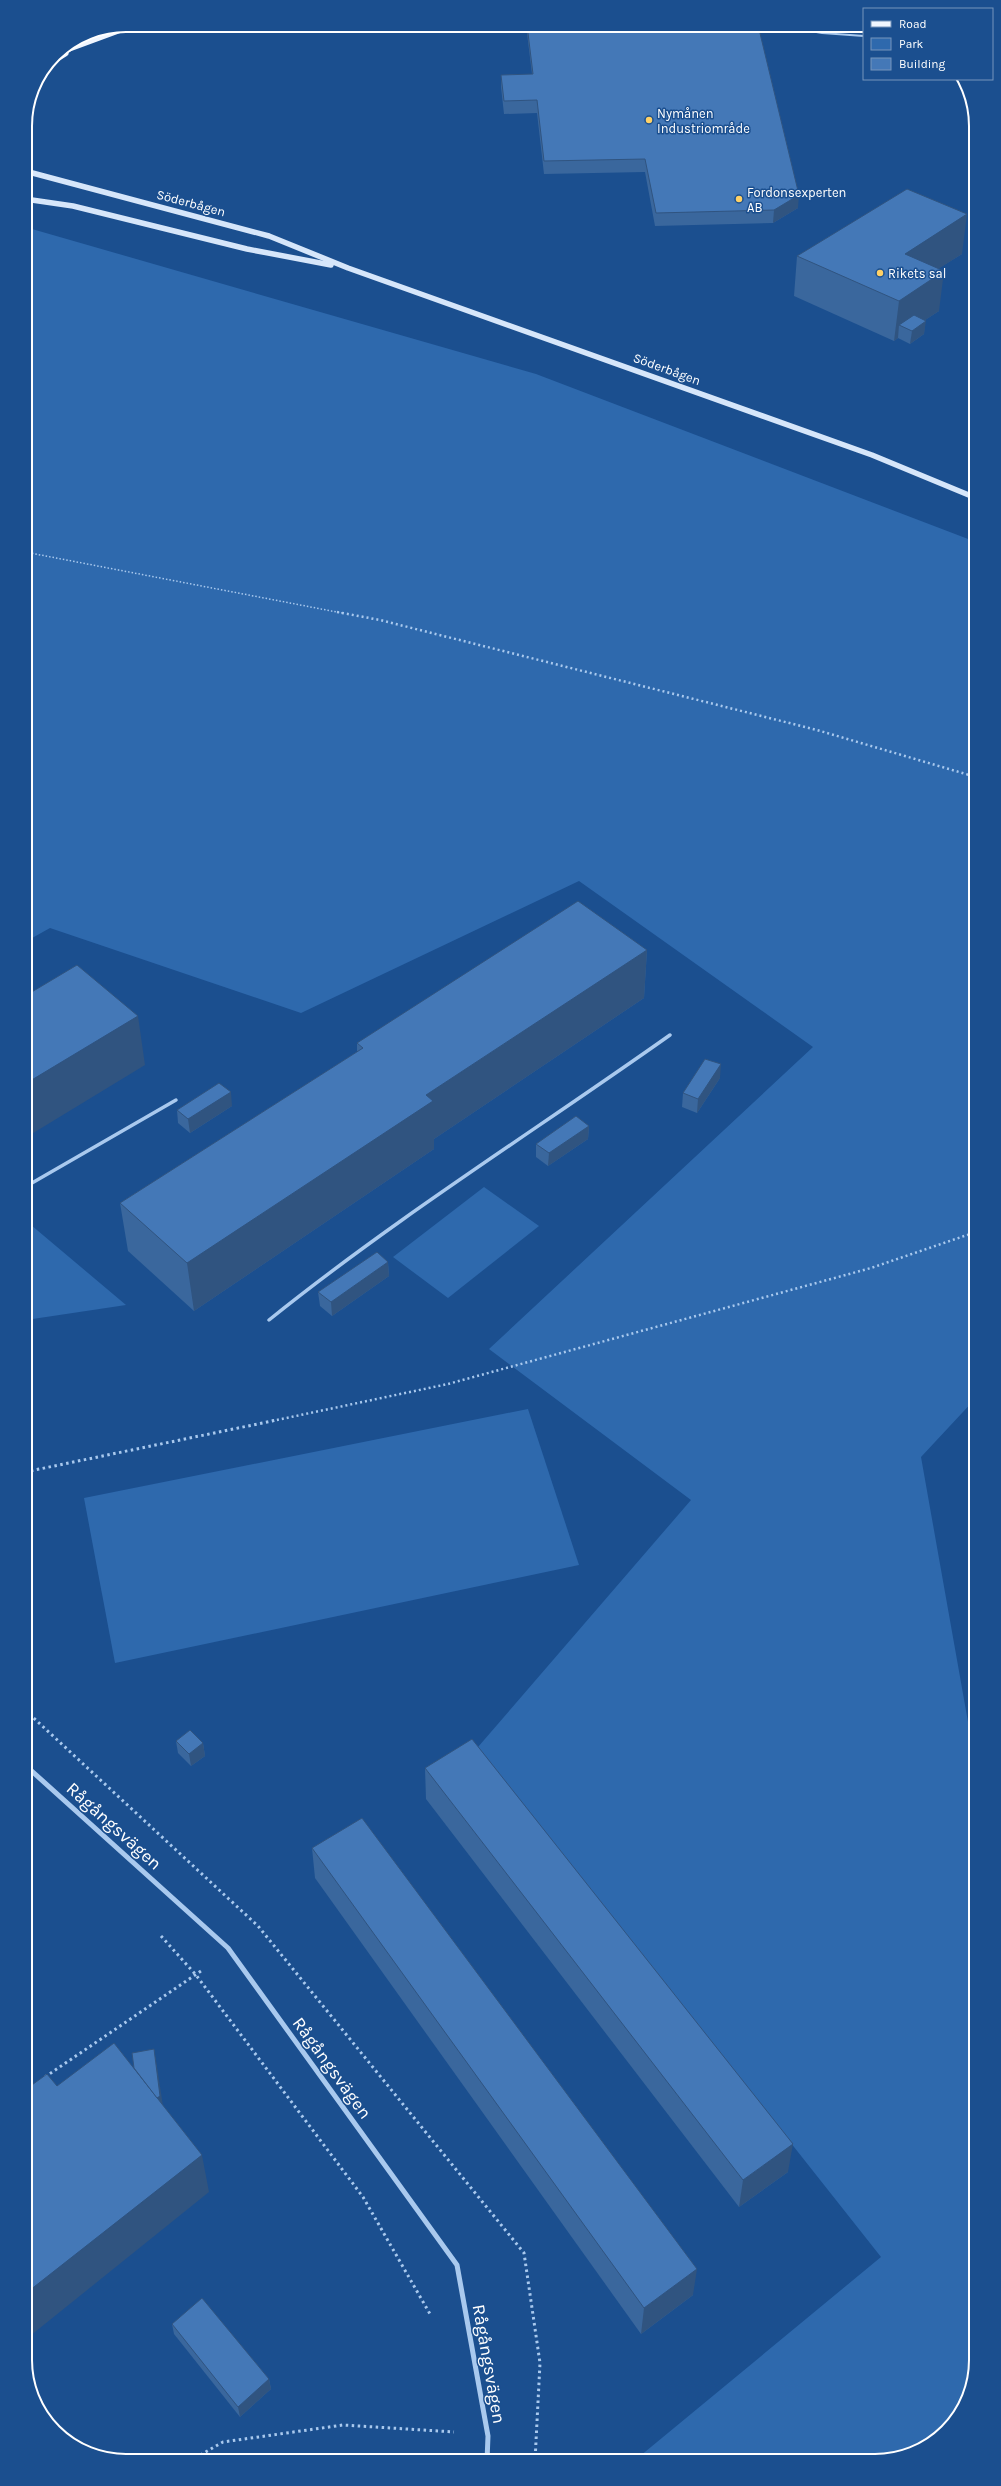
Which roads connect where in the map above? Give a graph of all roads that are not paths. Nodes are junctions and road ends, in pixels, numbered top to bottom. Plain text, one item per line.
1 (816, 32) edge
2 (110, 34) edge
3 (863, 36) edge
4 (77, 46) edge
5 (32, 173) edge
6 (32, 200) edge
7 (348, 268) junction
8 (969, 495) edge
9 (670, 1035) dead end
10 (176, 1100) dead end
11 (32, 1183) edge
12 (269, 1320) dead end
13 (32, 1771) edge
14 (487, 2454) edge

1 - 3 lane
2 - 4 main road
5 - 7 street, Söderbågen
6 - 7 street, Söderbågen
7 - 8 street, Söderbågen
9 - 12 street
10 - 11 street
13 - 14 street, Rågångsvägen

